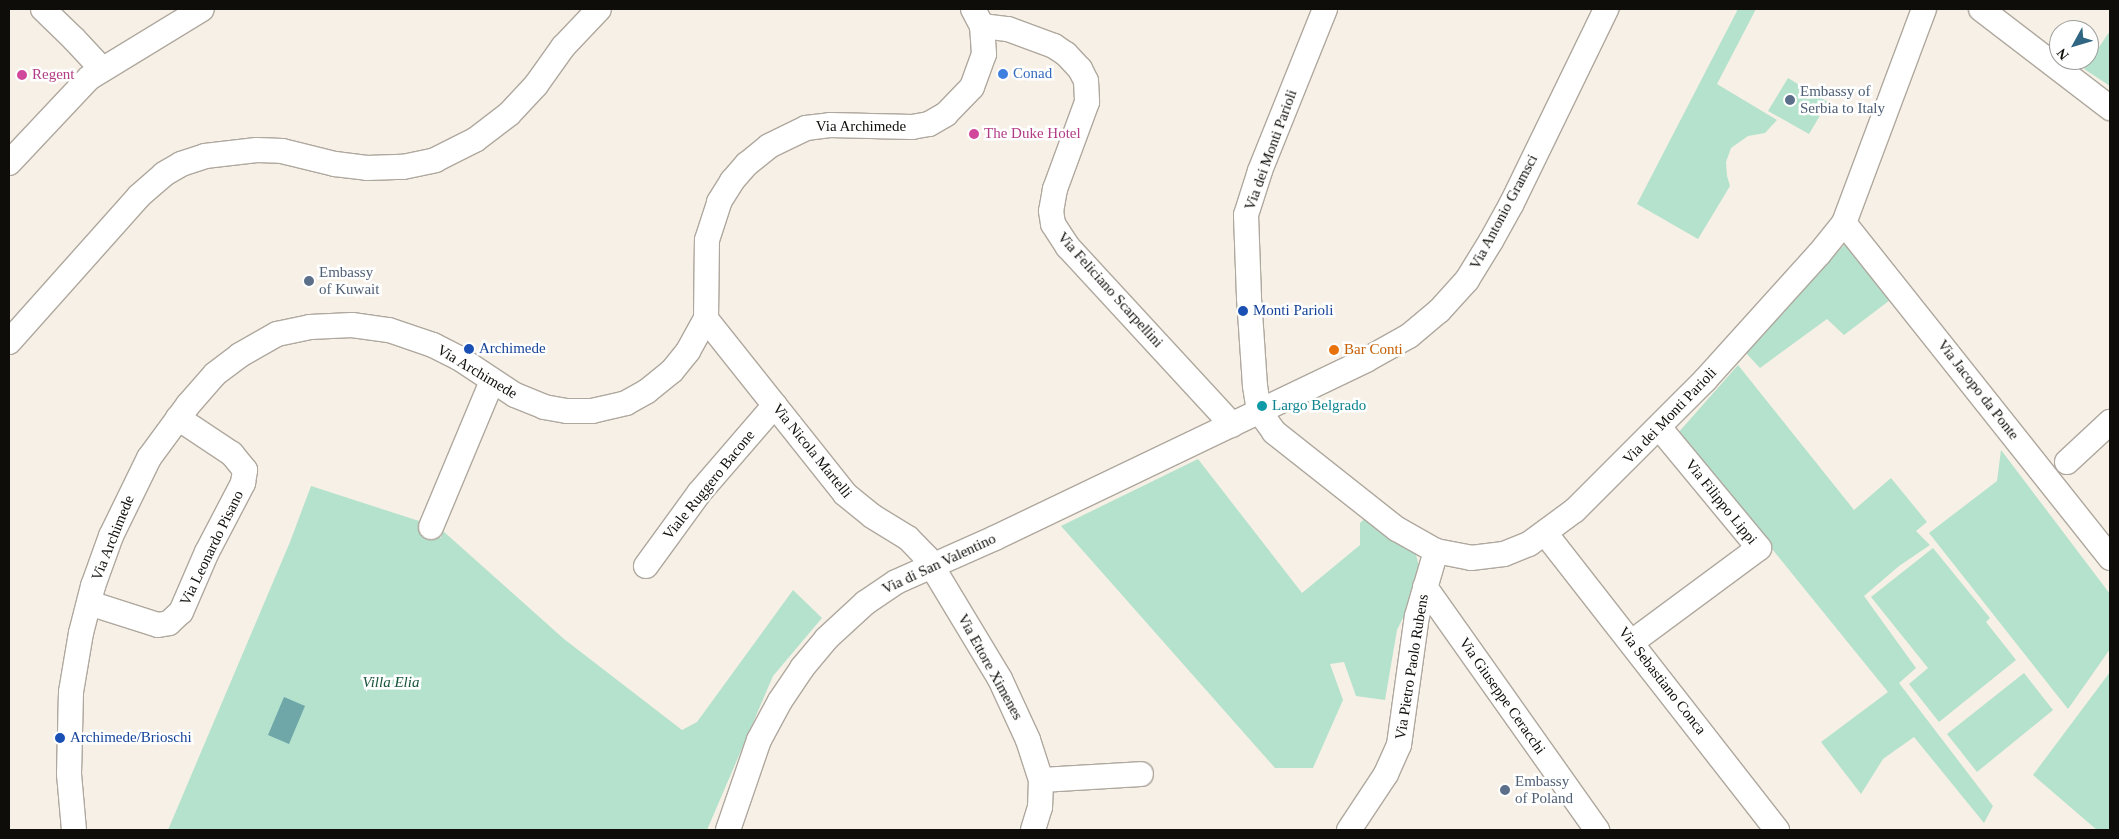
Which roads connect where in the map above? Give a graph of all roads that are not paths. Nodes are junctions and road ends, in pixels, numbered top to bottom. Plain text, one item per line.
1 (43, 9) edge
2 (202, 9) edge
3 (599, 9) edge
4 (1325, 9) edge
5 (1606, 9) edge
6 (1924, 9) edge
7 (1981, 9) edge
8 (978, 17) edge
9 (102, 69) junction
10 (2110, 108) edge
11 (9, 164) edge
12 (1844, 223) junction
13 (706, 319) junction
14 (9, 342) edge
15 (492, 381) junction
16 (775, 405) junction
17 (1260, 411) junction
18 (178, 418) junction
19 (2110, 422) edge
20 (1232, 424) junction
21 (1659, 427) junction
22 (2066, 462) dead end
23 (431, 527) dead end
24 (1545, 533) junction
25 (1436, 551) junction
26 (2110, 558) edge
27 (646, 566) dead end
28 (932, 566) junction
29 (1425, 587) junction
30 (89, 603) junction
31 (1632, 642) junction
32 (1141, 774) dead end
33 (1042, 780) junction
34 (74, 830) edge
35 (728, 830) edge
36 (1033, 830) edge
37 (1350, 830) edge
38 (1597, 830) edge
39 (1777, 830) edge

1 - 9 street
2 - 9 street
3 - 14 street
4 - 17 street, Via dei Monti Parioli
5 - 17 street, Via Antonio Gramsci
6 - 12 street, Via dei Monti Parioli
7 - 10 street
8 - 13 street, Via Archimede
8 - 20 street, Via Feliciano Scarpellini
9 - 11 street
12 - 21 street, Via dei Monti Parioli
12 - 26 street, Via Jacopo da Ponte
13 - 15 street, Via Archimede
13 - 16 street, Via Nicola Martelli
15 - 18 street, Via Archimede
15 - 23 street
16 - 27 street, Viale Ruggero Bacone
16 - 28 street, Via Nicola Martelli
17 - 20 street
17 - 25 street, Via dei Monti Parioli
18 - 30 street, Via Archimede
18 - 30 street, Via Leonardo Pisano
19 - 22 street
20 - 28 street, Via di San Valentino
21 - 24 street, Via dei Monti Parioli
21 - 31 street, Via Filippo Lippi
24 - 25 street, Via dei Monti Parioli
24 - 31 street, Via Sebastiano Conca
25 - 29 street, Via Pietro Paolo Rubens
28 - 33 street, Via Ettore Ximenes
28 - 35 street, Via di San Valentino
29 - 37 street, Via Pietro Paolo Rubens
29 - 38 street, Via Giuseppe Ceracchi
30 - 34 street, Via Archimede
31 - 39 street, Via Sebastiano Conca
32 - 33 street
33 - 36 street, Via Ettore Ximenes

